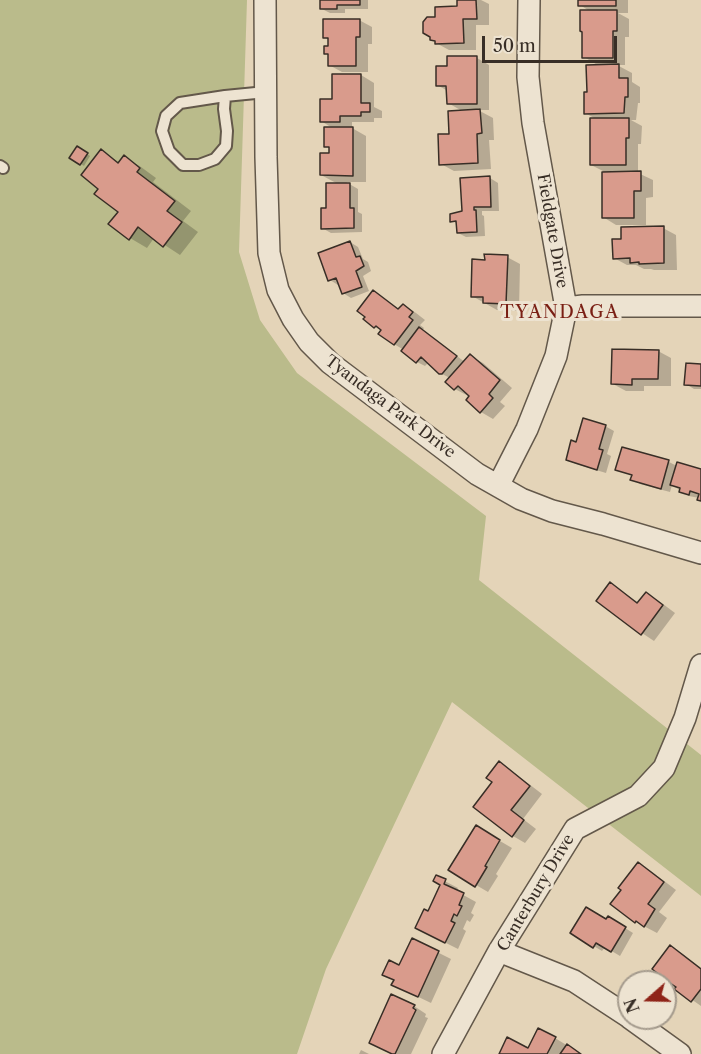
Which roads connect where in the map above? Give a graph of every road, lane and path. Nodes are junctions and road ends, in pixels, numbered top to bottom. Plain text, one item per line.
1 (265, 0) edge
2 (529, 0) edge
3 (266, 92) junction
4 (225, 96) junction
5 (701, 306) edge
6 (566, 308) junction
7 (498, 486) junction
8 (701, 553) edge
9 (701, 665) edge
10 (500, 951) junction
11 (617, 1009) edge
12 (647, 1030) edge
13 (443, 1054) edge
14 (680, 1054) edge

1 - 3 street, Tyandaga Park Drive
2 - 6 street, Fieldgate Drive
3 - 4 lane
3 - 7 street, Tyandaga Park Drive
4 - 4 lane
5 - 6 street
6 - 7 street, Fieldgate Drive
7 - 8 street, Tyandaga Park Drive
9 - 10 street, Canterbury Drive
10 - 11 street
10 - 13 street, Canterbury Drive
12 - 14 street

